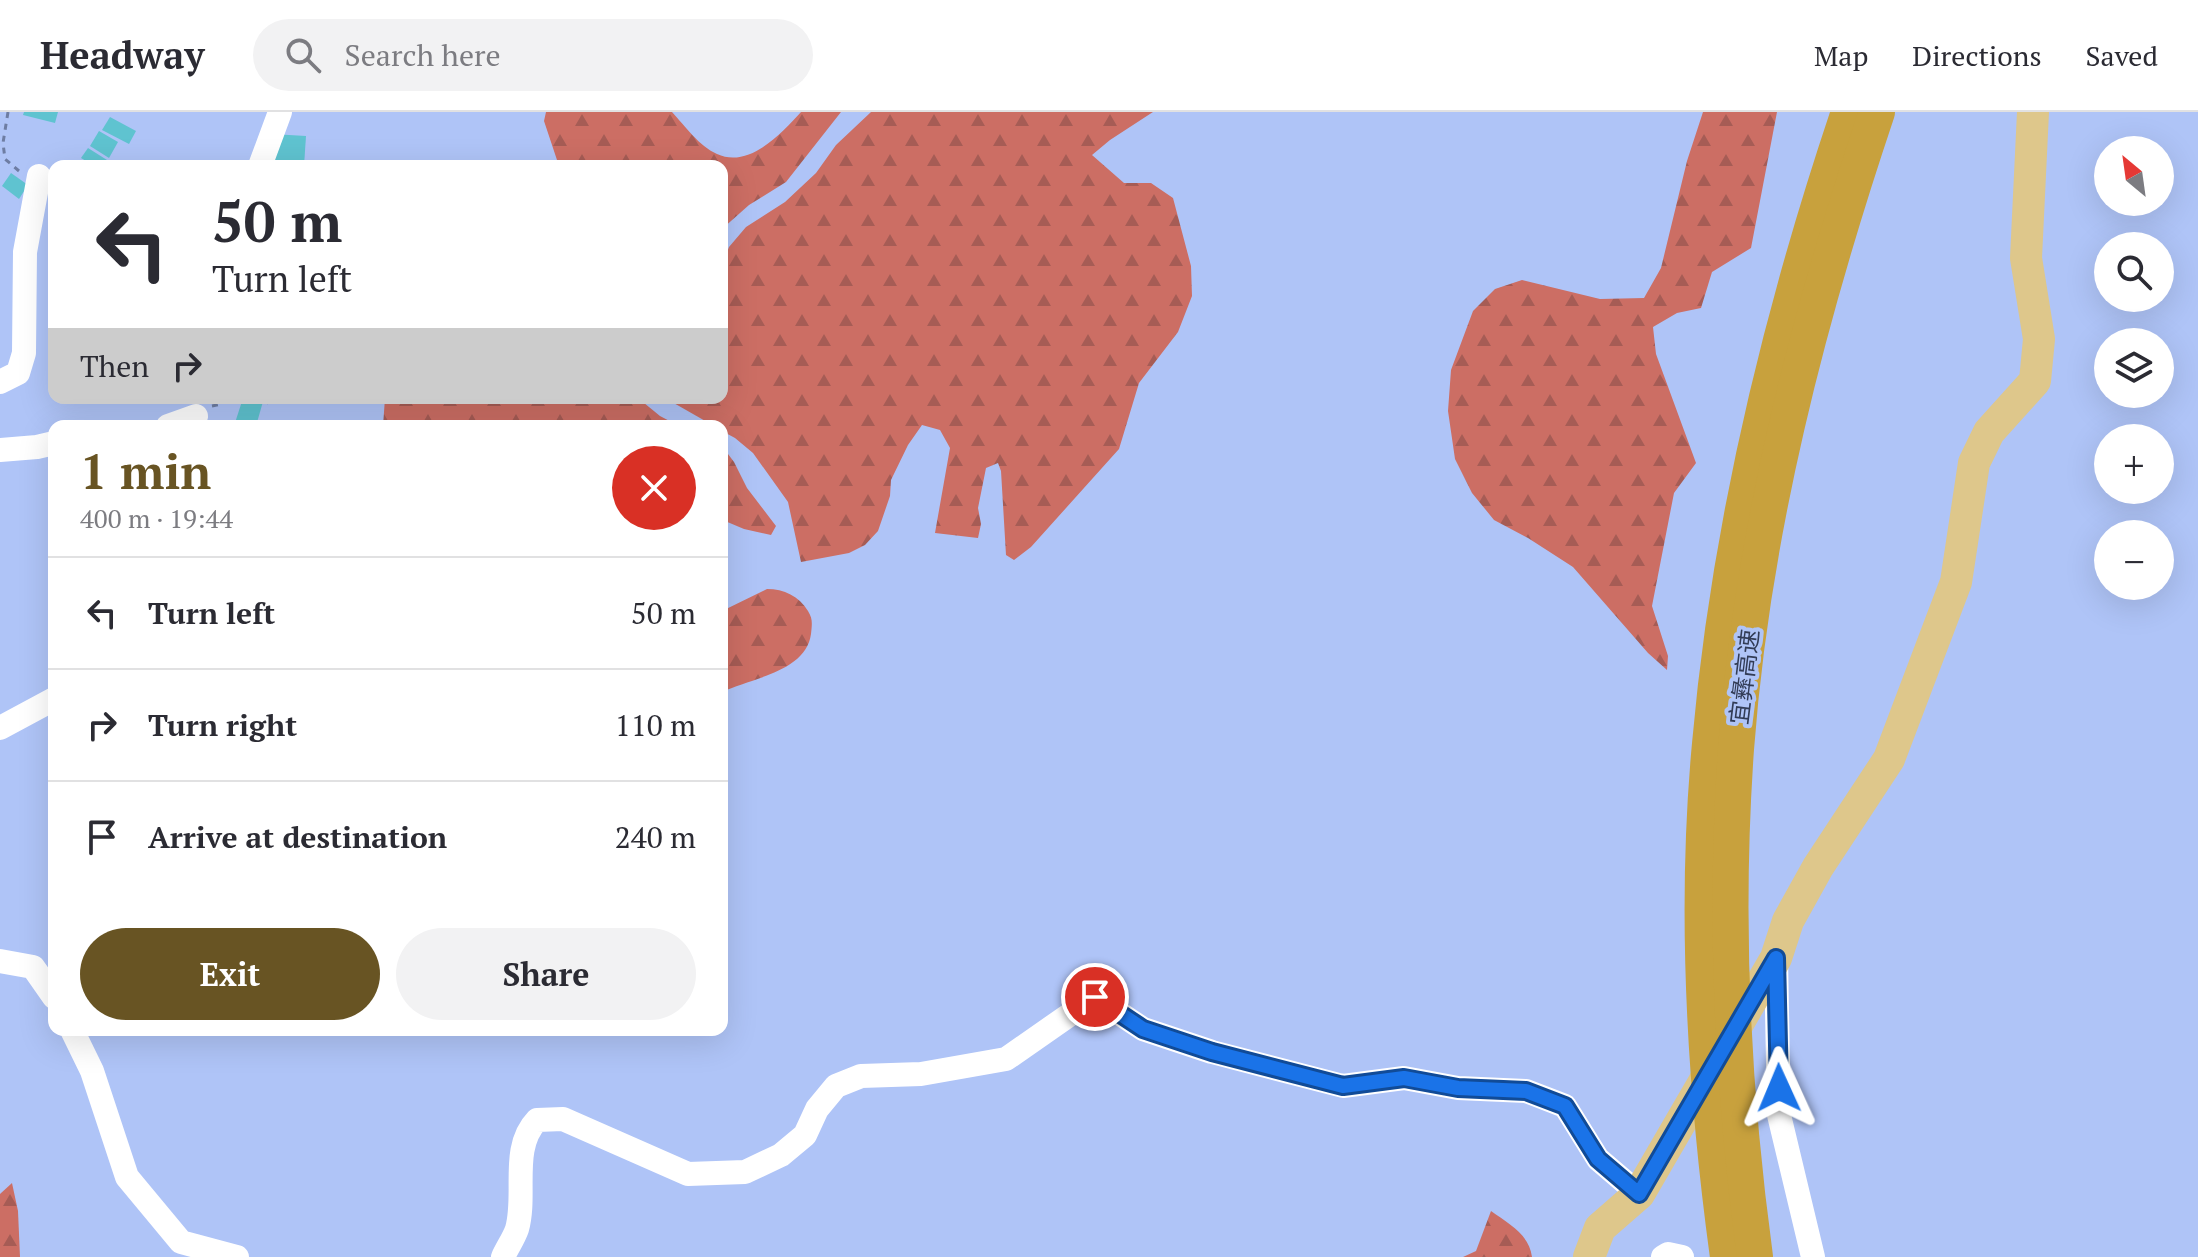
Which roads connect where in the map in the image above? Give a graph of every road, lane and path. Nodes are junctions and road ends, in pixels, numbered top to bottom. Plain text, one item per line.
1 (8, 112) edge
2 (280, 112) edge
3 (1849, 112) edge
4 (1877, 112) edge
5 (2033, 112) edge
6 (262, 160) edge
7 (38, 181) joint
8 (0, 382) edge
9 (269, 404) edge
10 (270, 408) dead end
11 (48, 444) edge
12 (0, 450) edge
13 (48, 702) edge
14 (0, 728) edge
15 (1776, 958) junction
16 (0, 961) edge
17 (48, 988) edge
18 (1718, 990) junction
19 (75, 1036) edge
20 (1639, 1194) junction
21 (237, 1257) edge
22 (503, 1257) edge
23 (1589, 1257) edge
24 (1663, 1257) edge
25 (1682, 1257) edge
26 (1728, 1257) edge
27 (1755, 1257) edge
28 (1813, 1257) edge

1 - 7 path
2 - 6 street
3 - 18 highway, 宜彝高速
4 - 18 highway, 宜彝高速
5 - 15 main road
7 - 8 street
9 - 10 path
11 - 12 street
13 - 14 street
15 - 20 main road
15 - 28 street
16 - 17 street
18 - 26 highway, 宜彝高速
18 - 27 highway, 宜彝高速
19 - 21 street
20 - 22 street
20 - 23 main road
24 - 25 street

